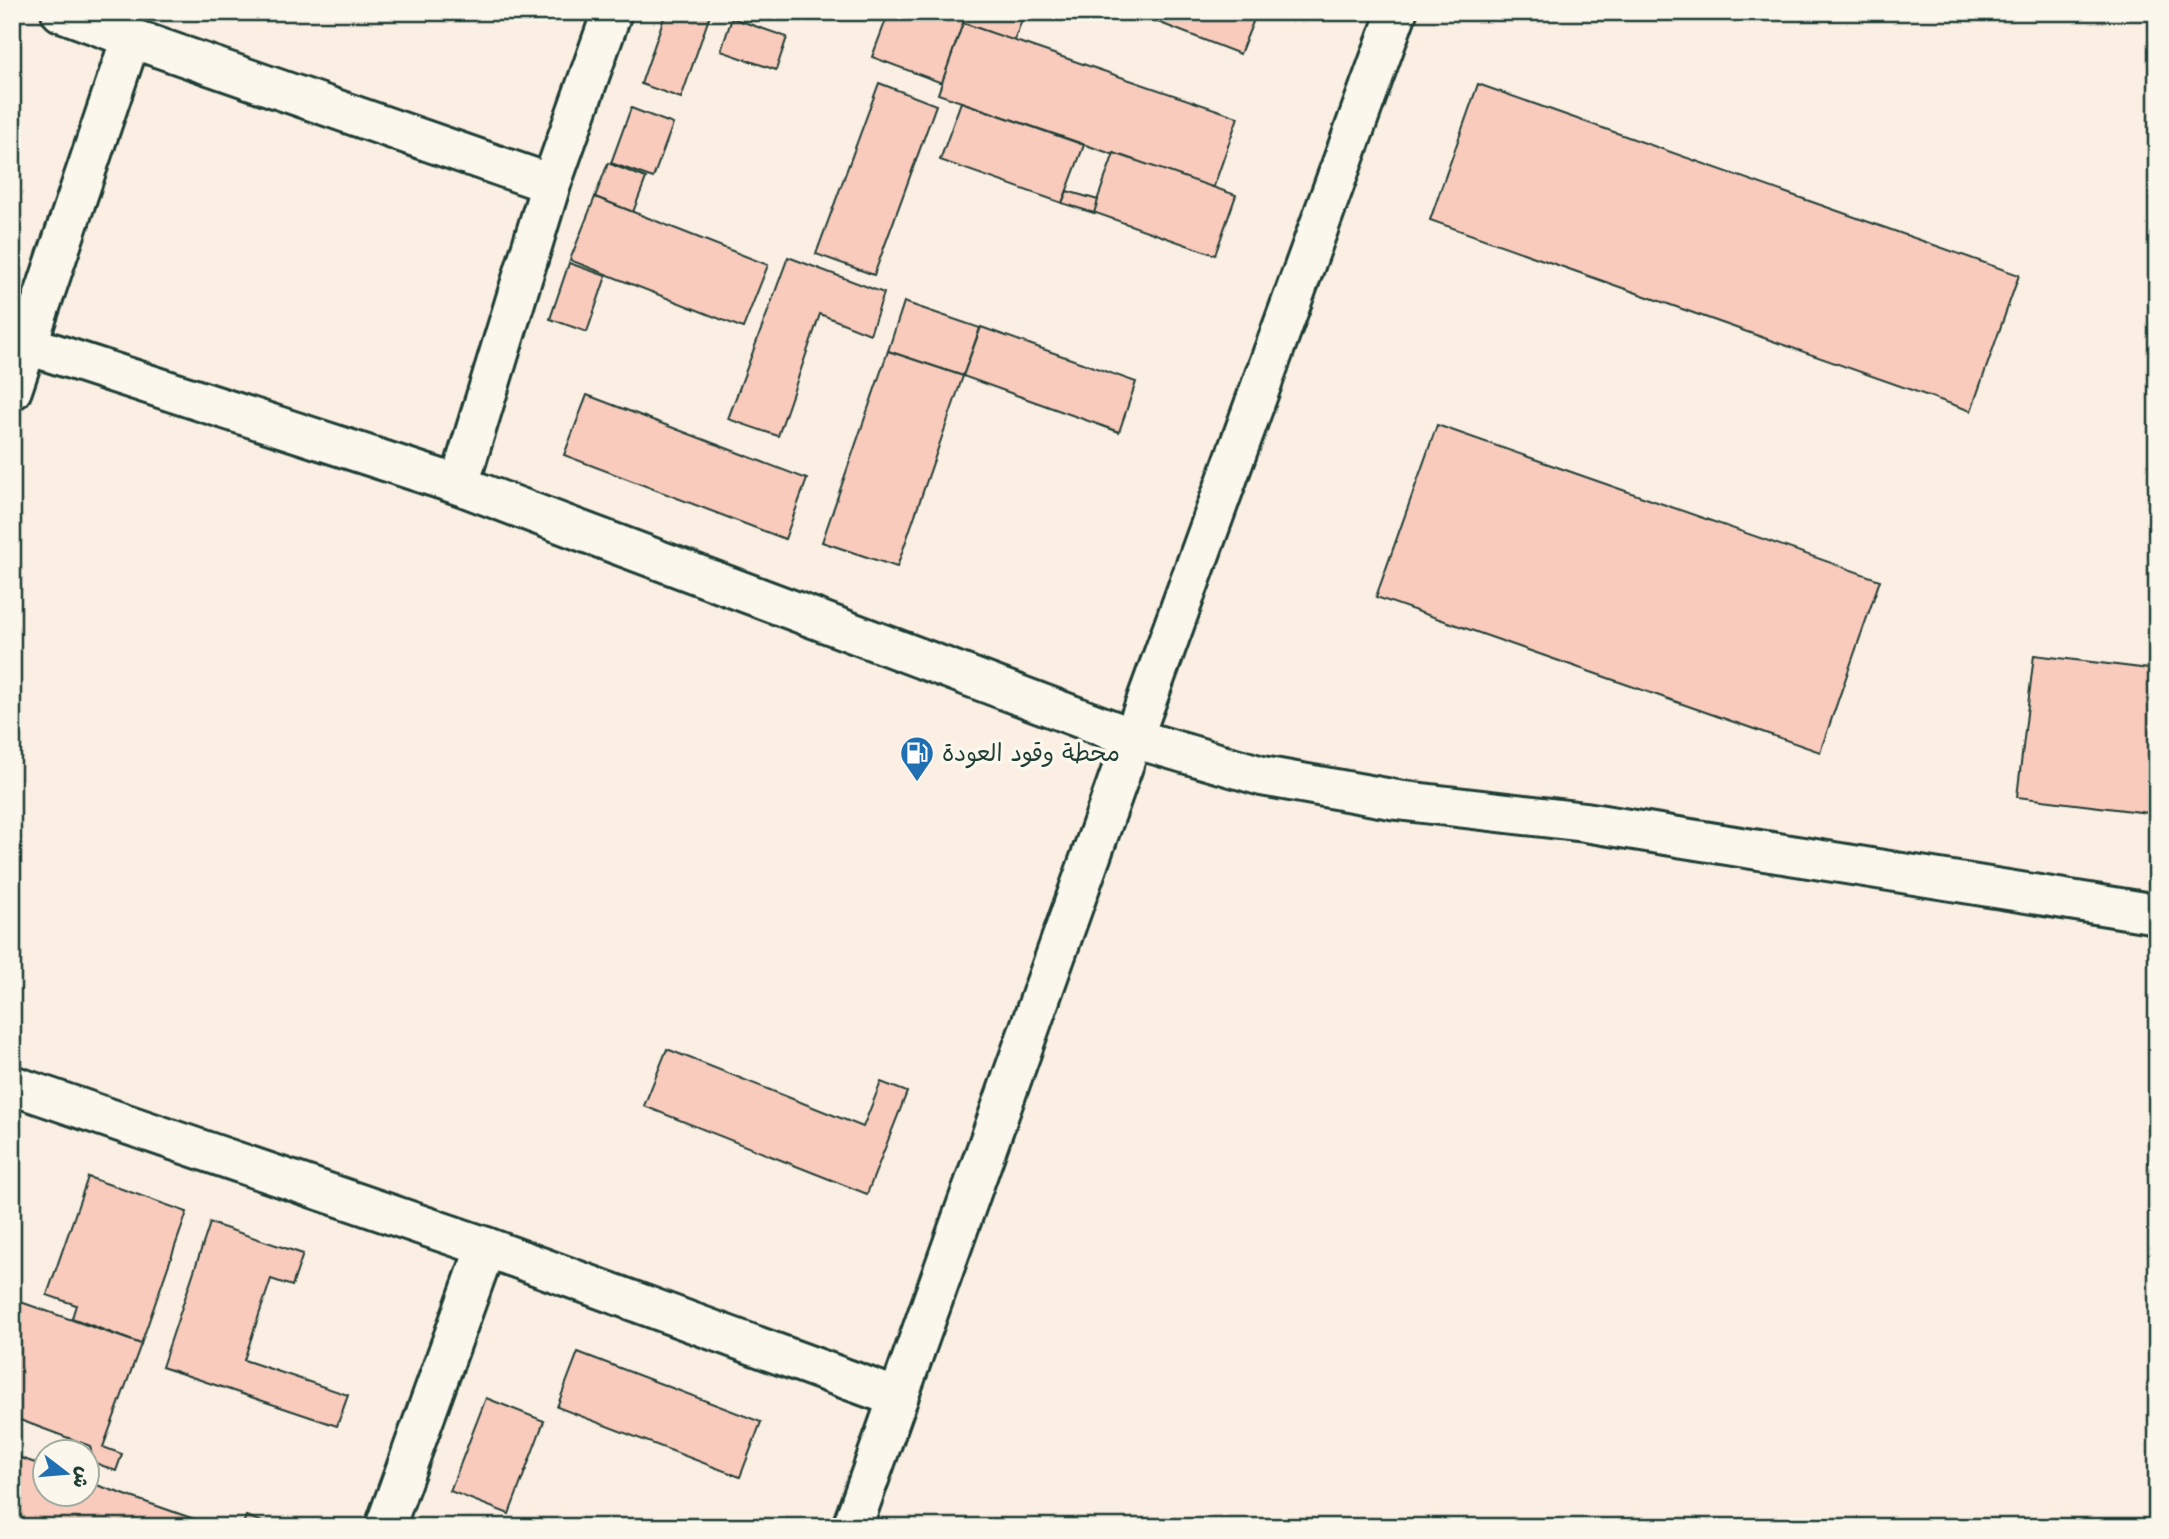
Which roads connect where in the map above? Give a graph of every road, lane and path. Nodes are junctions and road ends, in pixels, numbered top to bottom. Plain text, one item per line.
1 (61, 12) edge
2 (612, 12) edge
3 (1397, 12) edge
4 (131, 38) junction
5 (551, 184) junction
6 (28, 345) junction
7 (12, 390) edge
8 (459, 485) junction
9 (1133, 738) junction
10 (2157, 914) edge
11 (12, 1084) edge
12 (486, 1247) junction
13 (898, 1398) junction
14 (384, 1527) edge
15 (852, 1527) edge

1 - 4 street
2 - 5 street
3 - 9 street
4 - 5 street
4 - 6 street
5 - 8 street
6 - 7 street
6 - 8 street
8 - 9 street
9 - 10 street
9 - 13 street
11 - 12 street
12 - 13 street
12 - 14 street
13 - 15 street

